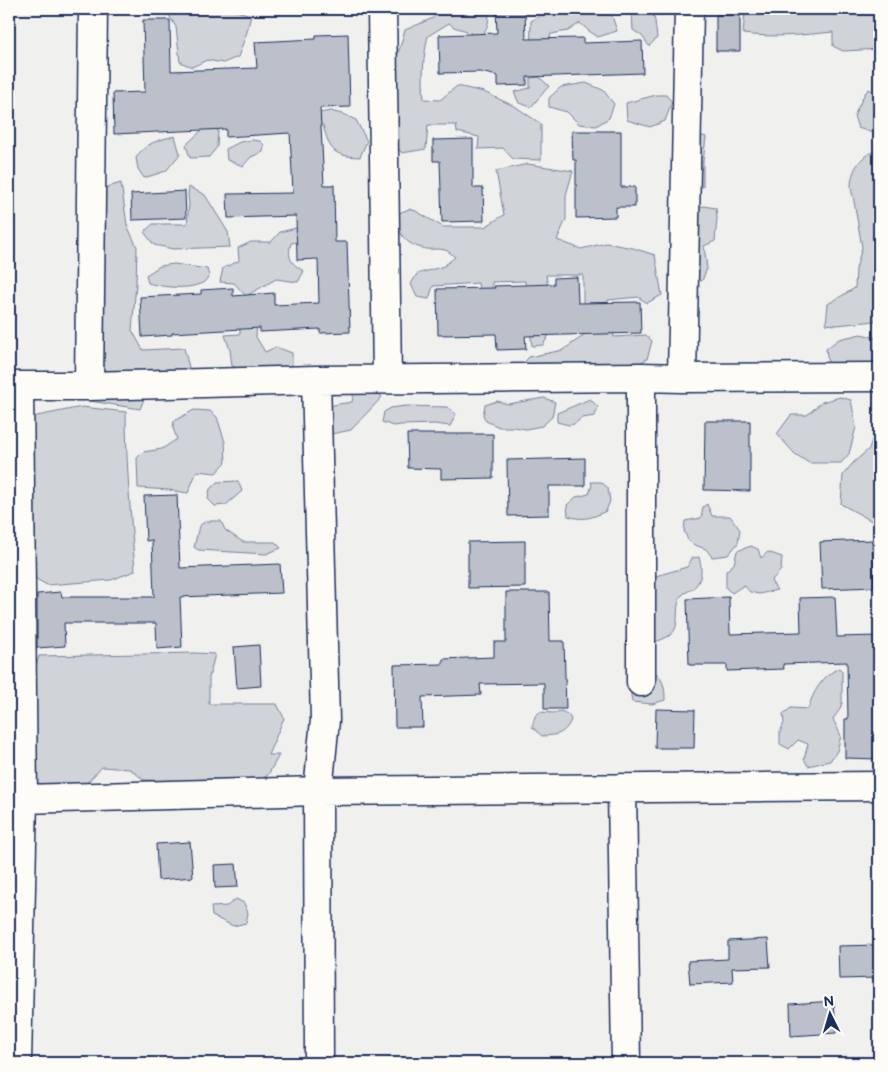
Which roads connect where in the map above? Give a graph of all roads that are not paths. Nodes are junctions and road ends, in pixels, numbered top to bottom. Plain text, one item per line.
1 (92, 9) edge
2 (382, 9) edge
3 (689, 9) edge
4 (641, 377) junction
5 (879, 377) edge
6 (682, 378) junction
7 (387, 379) junction
8 (316, 380) junction
9 (89, 386) junction
10 (14, 387) edge
11 (641, 682) dead end
12 (879, 786) edge
13 (622, 788) junction
14 (318, 790) junction
15 (23, 799) junction
16 (17, 1063) edge
17 (319, 1063) edge
18 (626, 1063) edge

1 - 9 street
2 - 7 street
3 - 6 street
4 - 6 street
4 - 7 street
4 - 11 street
5 - 6 street
7 - 8 street
8 - 9 street
8 - 14 street
9 - 10 street
10 - 15 street
12 - 13 street
13 - 14 street
13 - 18 street
14 - 15 street
14 - 17 street
15 - 16 street

